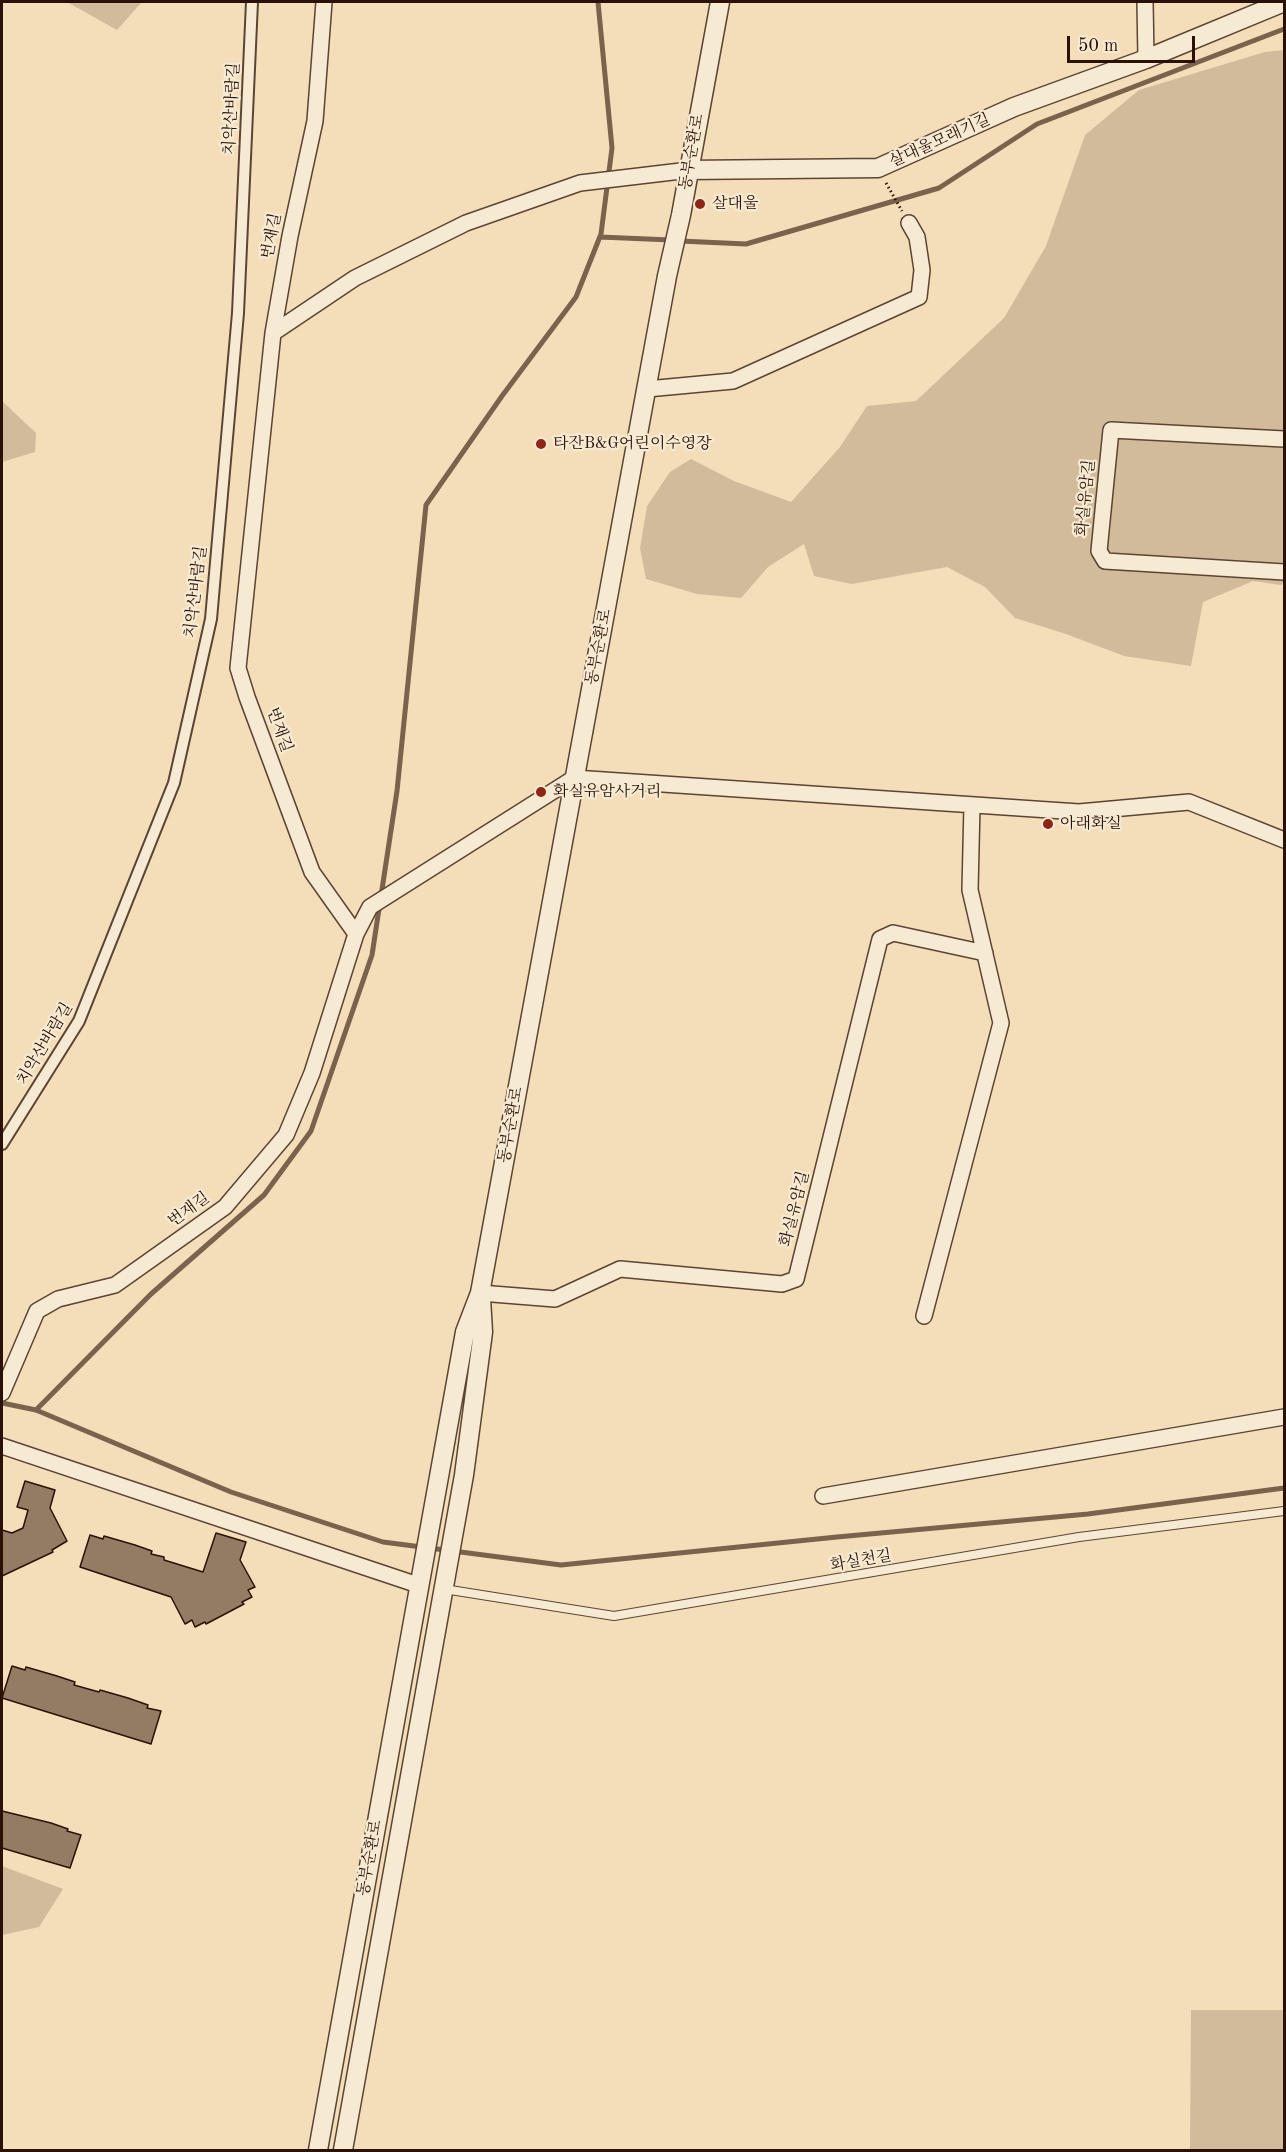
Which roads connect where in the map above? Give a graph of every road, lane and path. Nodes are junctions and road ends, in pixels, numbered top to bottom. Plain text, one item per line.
1 (252, 2) edge
2 (324, 2) edge
3 (720, 2) edge
4 (1145, 2) edge
5 (1284, 2) edge
6 (1146, 59) junction
7 (685, 170) junction
8 (888, 186) dead end
9 (909, 223) joint
10 (273, 333) junction
11 (647, 389) junction
12 (1284, 439) edge
13 (1284, 572) edge
14 (574, 778) junction
15 (972, 805) junction
16 (1284, 840) edge
17 (356, 934) junction
18 (985, 953) junction
19 (2, 1144) edge
20 (480, 1293) junction
21 (924, 1316) dead end
22 (2, 1393) edge
23 (1284, 1417) edge
24 (2, 1446) edge
25 (822, 1496) dead end
26 (1284, 1510) edge
27 (418, 1585) junction
28 (443, 1589) junction
29 (318, 2151) edge
30 (343, 2151) edge

1 - 19 street, 치악산바람길
2 - 10 street, 번재길
3 - 7 street, 동부순환로
4 - 6 street
5 - 6 street, 살대울모래기길
6 - 7 street, 살대울모래기길
7 - 10 street
7 - 11 street, 동부순환로
8 - 9 path
9 - 11 street
10 - 17 street, 번재길
11 - 14 street, 동부순환로
12 - 13 street, 화실유암길
14 - 15 street
14 - 17 street
14 - 20 street, 동부순환로
15 - 16 street
15 - 18 street
17 - 22 street, 번재길
18 - 20 street, 화실유암길
18 - 21 street
20 - 27 street, 동부순환로
20 - 28 street, 동부순환로
23 - 25 street
24 - 27 street
26 - 28 lane, 화실천길
27 - 28 street
27 - 29 street, 동부순환로
28 - 30 street, 동부순환로

